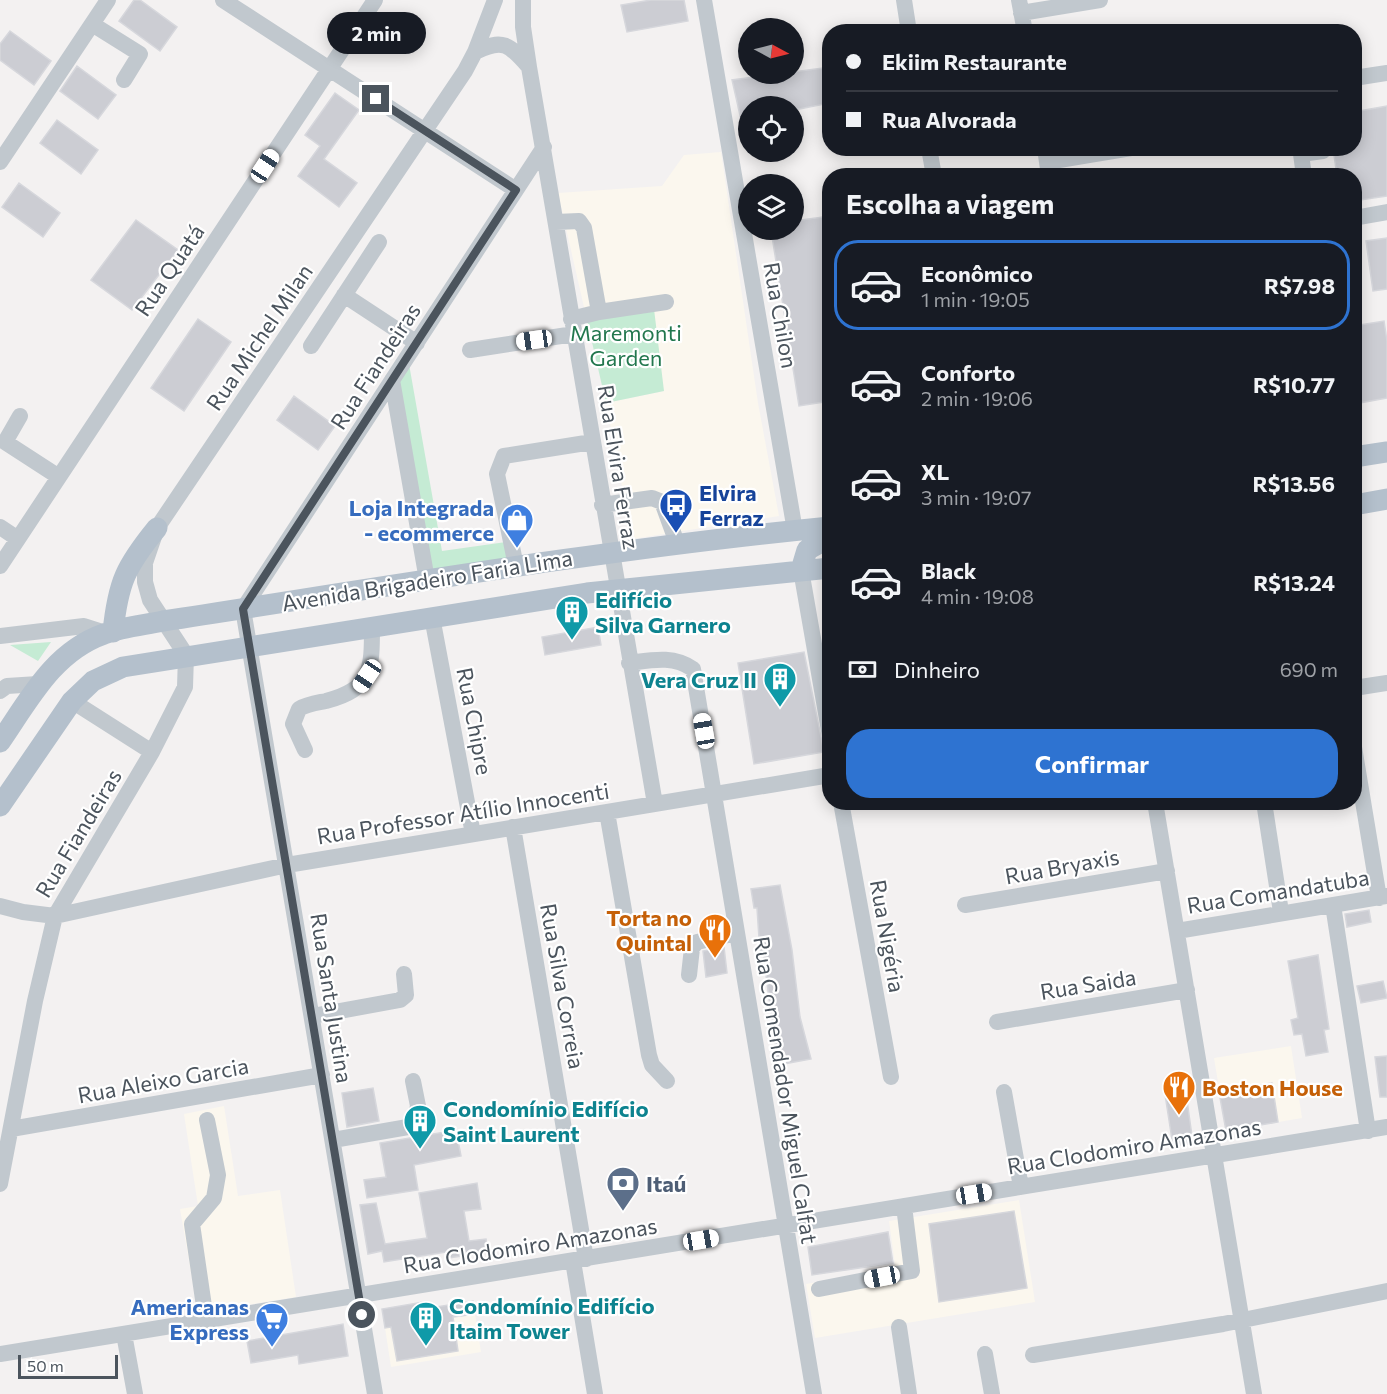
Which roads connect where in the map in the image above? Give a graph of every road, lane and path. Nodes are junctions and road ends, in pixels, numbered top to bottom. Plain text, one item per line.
1 (108, 0) edge
2 (223, 0) edge
3 (375, 0) edge
4 (495, 0) edge
5 (704, 0) edge
6 (904, 0) edge
7 (1100, 0) edge
8 (523, 1) edge
9 (1020, 7) edge
10 (92, 24) junction
11 (908, 24) edge
12 (1023, 24) edge
13 (475, 52) junction
14 (529, 66) junction
15 (330, 69) junction
16 (1387, 74) edge
17 (1362, 77) edge
18 (124, 80) dead end
19 (424, 130) junction
20 (544, 147) junction
21 (1083, 156) edge
22 (0, 162) edge
23 (1047, 162) edge
24 (516, 190) junction
25 (1387, 212) edge
26 (1362, 217) edge
27 (556, 222) junction
28 (379, 242) dead end
29 (344, 295) junction
30 (666, 302) dead end
31 (599, 312) junction
32 (573, 327) junction
33 (417, 343) junction
34 (311, 346) dead end
35 (470, 350) dead end
36 (392, 380) junction
37 (20, 416) dead end
38 (592, 441) junction
39 (1387, 452) edge
40 (1362, 456) edge
41 (59, 477) junction
42 (1387, 499) edge
43 (1362, 504) edge
44 (602, 505) junction
45 (0, 527) edge
46 (157, 528) junction
47 (822, 528) edge
48 (795, 531) junction
49 (18, 539) junction
50 (822, 542) edge
51 (677, 543) junction
52 (610, 552) junction
53 (0, 566) edge
54 (516, 566) junction
55 (822, 569) edge
56 (801, 570) junction
57 (427, 580) junction
58 (616, 590) junction
59 (243, 609) junction
60 (432, 617) junction
61 (163, 621) junction
62 (372, 626) junction
63 (110, 632) junction
64 (0, 636) edge
65 (251, 645) junction
66 (186, 655) junction
67 (629, 663) junction
68 (40, 682) junction
69 (1387, 683) edge
70 (1362, 687) edge
71 (822, 690) edge
72 (0, 691) edge
73 (72, 701) junction
74 (0, 742) edge
75 (305, 750) dead end
76 (152, 752) junction
77 (822, 776) edge
78 (1362, 788) edge
79 (715, 794) junction
80 (655, 804) junction
81 (0, 806) edge
82 (842, 810) edge
83 (1156, 810) edge
84 (1264, 810) edge
85 (607, 812) junction
86 (513, 827) junction
87 (473, 834) junction
88 (287, 865) junction
89 (1167, 871) junction
90 (1383, 897) edge
91 (966, 905) dead end
92 (1333, 905) junction
93 (0, 906) edge
94 (1281, 912) junction
95 (55, 916) junction
96 (1177, 931) junction
97 (737, 933) junction
98 (404, 974) dead end
99 (689, 975) dead end
100 (1187, 990) junction
101 (312, 1016) junction
102 (997, 1022) dead end
103 (322, 1075) junction
104 (891, 1077) dead end
105 (413, 1081) dead end
106 (667, 1081) dead end
107 (1004, 1092) dead end
108 (207, 1119) dead end
109 (1387, 1128) edge
110 (11, 1130) junction
111 (1368, 1131) junction
112 (333, 1140) junction
113 (1215, 1155) junction
114 (2, 1164) edge
115 (0, 1184) edge
116 (1021, 1187) junction
117 (904, 1206) junction
118 (785, 1227) junction
119 (579, 1260) junction
120 (819, 1289) dead end
121 (1387, 1291) edge
122 (358, 1295) junction
123 (1240, 1319) junction
124 (206, 1320) junction
125 (899, 1326) dead end
126 (124, 1334) junction
127 (0, 1354) edge
128 (985, 1354) dead end
129 (1034, 1355) dead end
130 (135, 1394) edge
131 (375, 1394) edge
132 (595, 1394) edge
133 (814, 1394) edge
134 (909, 1394) edge
135 (992, 1394) edge
136 (1254, 1394) edge

1 - 10 street
2 - 15 street
3 - 15 street, Rua Quatá
4 - 13 street, Rua Michel Milan
5 - 48 street, Rua Chilon
6 - 11 street
7 - 9 street
8 - 14 street, Rua Elvira Ferraz
9 - 12 street
10 - 18 street
10 - 22 street
13 - 14 street
13 - 19 street, Rua Michel Milan
14 - 20 street, Rua Elvira Ferraz
15 - 19 street
15 - 41 street, Rua Quatá
16 - 17 street
19 - 24 street
19 - 46 street, Rua Michel Milan
20 - 24 street, Rua Fiandeiras
20 - 27 street, Rua Elvira Ferraz
21 - 23 street
24 - 33 street, Rua Fiandeiras
25 - 26 street
27 - 31 street
27 - 32 street, Rua Elvira Ferraz
28 - 29 street
29 - 33 street
29 - 34 street
30 - 31 street
31 - 32 street
32 - 35 street
32 - 38 street, Rua Elvira Ferraz
33 - 36 street, Rua Fiandeiras
36 - 57 street
36 - 59 street, Rua Fiandeiras
37 - 41 street
38 - 44 street, Rua Elvira Ferraz
38 - 54 street
39 - 40 main road
41 - 49 street, Rua Quatá
42 - 43 main road
44 - 51 street
44 - 52 street, Rua Elvira Ferraz
45 - 49 street
46 - 61 street, Rua Michel Milan
46 - 63 main road
47 - 48 main road, Avenida Brigadeiro Faria Lima
48 - 51 main road, Avenida Brigadeiro Faria Lima
49 - 53 street, Rua Quatá
50 - 56 main road
51 - 52 main road, Avenida Brigadeiro Faria Lima
52 - 54 main road, Avenida Brigadeiro Faria Lima
52 - 58 street, Rua Elvira Ferraz
54 - 57 main road, Avenida Brigadeiro Faria Lima
55 - 56 main road, Avenida Brigadeiro Faria Lima
56 - 58 main road, Avenida Brigadeiro Faria Lima
56 - 71 street
57 - 59 main road, Avenida Brigadeiro Faria Lima
58 - 60 main road, Avenida Brigadeiro Faria Lima
58 - 67 street, Rua Elvira Ferraz
59 - 61 main road, Avenida Brigadeiro Faria Lima
59 - 65 street, Rua Santa Justina
60 - 62 main road, Avenida Brigadeiro Faria Lima
60 - 87 street, Rua Chipre
61 - 63 main road, Avenida Brigadeiro Faria Lima
61 - 66 street, Rua Michel Milan
62 - 65 main road, Avenida Brigadeiro Faria Lima
62 - 75 street
63 - 64 street
63 - 68 main road, Avenida Brigadeiro Faria Lima
65 - 66 main road, Avenida Brigadeiro Faria Lima
65 - 88 street, Rua Santa Justina
66 - 73 main road, Avenida Brigadeiro Faria Lima
66 - 76 street, Rua Fiandeiras
67 - 79 street, Rua Comendador Miguel Calfat
67 - 80 street, Rua Elvira Ferraz
68 - 72 street
68 - 74 main road, Avenida Brigadeiro Faria Lima
69 - 70 street
73 - 76 street
73 - 81 main road, Avenida Brigadeiro Faria Lima
76 - 95 street, Rua Fiandeiras
77 - 79 street, Rua Professor Atílio Innocenti
78 - 90 street
79 - 80 street, Rua Professor Atílio Innocenti
79 - 97 street, Rua Comendador Miguel Calfat
80 - 85 street, Rua Professor Atílio Innocenti
82 - 104 street, Rua Nigéria
83 - 89 street
84 - 94 street
85 - 86 street, Rua Professor Atílio Innocenti
85 - 106 street
86 - 87 street, Rua Professor Atílio Innocenti
86 - 119 street, Rua Silva Correia
87 - 88 street, Rua Professor Atílio Innocenti
88 - 95 street, Rua Professor Atílio Innocenti
88 - 101 street, Rua Santa Justina
89 - 91 street, Rua Bryaxis
89 - 96 street
90 - 92 street, Rua Comandatuba
92 - 94 street, Rua Comandatuba
92 - 111 street
93 - 95 street, Rua Professor Atílio Innocenti
94 - 96 street, Rua Comandatuba
95 - 110 street, Rua Fiandeiras
96 - 100 street
97 - 99 street
97 - 118 street, Rua Comendador Miguel Calfat
98 - 101 street
100 - 102 street, Rua Saida
100 - 113 street
101 - 103 street, Rua Santa Justina
103 - 110 street, Rua Aleixo Garcia
103 - 112 street, Rua Santa Justina
105 - 112 street
107 - 116 street
108 - 124 street
109 - 111 street, Rua Clodomiro Amazonas
110 - 114 street, Rua Fiandeiras
111 - 113 street, Rua Clodomiro Amazonas
112 - 122 street, Rua Santa Justina
113 - 116 street, Rua Clodomiro Amazonas
113 - 123 street
114 - 115 street, Rua Fiandeiras
116 - 117 street, Rua Clodomiro Amazonas
117 - 118 street, Rua Clodomiro Amazonas
117 - 120 street
118 - 119 street, Rua Clodomiro Amazonas
118 - 133 street, Rua Comendador Miguel Calfat
119 - 122 street, Rua Clodomiro Amazonas
119 - 132 street, Rua Silva Correia
121 - 123 street
122 - 124 street, Rua Clodomiro Amazonas
122 - 131 street, Rua Santa Justina
123 - 129 street
123 - 136 street
124 - 126 street, Rua Clodomiro Amazonas
125 - 134 street
126 - 127 street, Rua Clodomiro Amazonas
126 - 130 street
128 - 135 street

